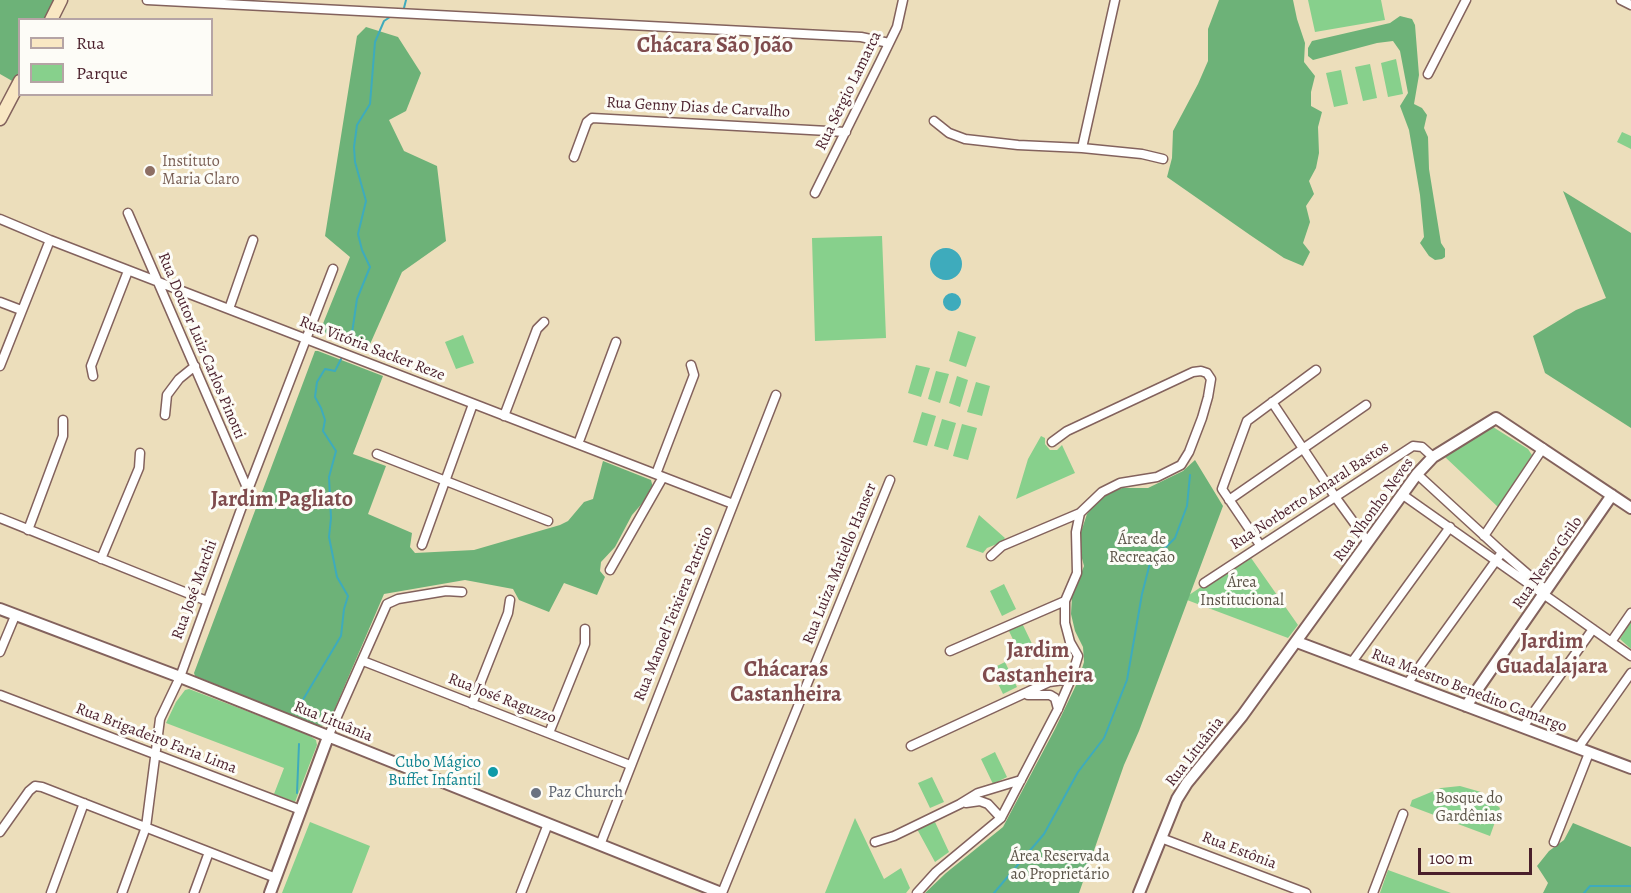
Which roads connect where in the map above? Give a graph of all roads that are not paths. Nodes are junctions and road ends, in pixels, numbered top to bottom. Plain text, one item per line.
1 (61, 0) edge
2 (147, 0) edge
3 (903, 0) edge
4 (1115, 0) edge
5 (1466, 0) edge
6 (1621, 0) edge
7 (1631, 5) edge
8 (52, 18) edge
9 (889, 43) junction
10 (1428, 74) dead end
11 (18, 85) edge
12 (0, 119) edge
13 (934, 121) dead end
14 (846, 132) junction
15 (1082, 148) junction
16 (574, 157) dead end
17 (1163, 159) dead end
18 (814, 193) dead end
19 (128, 213) dead end
20 (0, 219) edge
21 (50, 240) junction
22 (254, 240) dead end
23 (333, 269) dead end
24 (128, 271) junction
25 (157, 282) junction
26 (0, 302) edge
27 (229, 309) junction
28 (21, 310) junction
29 (544, 322) dead end
30 (306, 339) junction
31 (616, 342) dead end
32 (691, 365) dead end
33 (0, 366) edge
34 (195, 366) junction
35 (1316, 370) dead end
36 (93, 376) dead end
37 (776, 394) dead end
38 (1272, 402) junction
39 (473, 404) junction
40 (1366, 405) dead end
41 (165, 415) dead end
42 (504, 416) junction
43 (63, 420) dead end
44 (1052, 442) dead end
45 (578, 444) junction
46 (1543, 448) junction
47 (1303, 449) junction
48 (140, 453) dead end
49 (377, 454) dead end
50 (1433, 457) junction
51 (1417, 474) junction
52 (659, 476) junction
53 (890, 480) dead end
54 (445, 481) junction
55 (248, 490) junction
56 (1403, 495) junction
57 (1612, 495) junction
58 (1336, 498) junction
59 (1229, 500) junction
60 (733, 504) junction
61 (1631, 508) edge
62 (1080, 513) junction
63 (1, 521) edge
64 (548, 521) dead end
65 (1450, 527) junction
66 (28, 530) junction
67 (1484, 536) junction
68 (1368, 542) junction
69 (422, 545) dead end
70 (1260, 545) junction
71 (991, 556) dead end
72 (1499, 556) junction
73 (101, 559) junction
74 (610, 570) dead end
75 (1204, 583) dead end
76 (462, 592) dead end
77 (1549, 596) junction
78 (510, 600) dead end
79 (207, 601) junction
80 (1065, 601) junction
81 (0, 609) edge
82 (1631, 613) edge
83 (15, 615) junction
84 (585, 629) dead end
85 (1593, 629) junction
86 (1297, 642) junction
87 (1611, 642) junction
88 (950, 651) dead end
89 (0, 652) edge
90 (1631, 656) edge
91 (363, 661) junction
92 (1352, 662) junction
93 (1631, 674) edge
94 (180, 677) junction
95 (1071, 679) junction
96 (1407, 684) junction
97 (0, 695) edge
98 (1025, 695) junction
99 (472, 704) junction
100 (1466, 706) junction
101 (1058, 709) junction
102 (1523, 727) junction
103 (549, 733) junction
104 (328, 737) junction
105 (911, 746) dead end
106 (1578, 748) junction
107 (1589, 753) junction
108 (156, 755) junction
109 (630, 765) junction
110 (1631, 768) edge
111 (1021, 780) junction
112 (84, 803) junction
113 (960, 804) junction
114 (301, 810) junction
115 (1403, 814) dead end
116 (1001, 818) junction
117 (548, 824) junction
118 (146, 827) junction
119 (0, 832) edge
120 (1161, 838) junction
121 (875, 842) dead end
122 (1554, 842) dead end
123 (600, 845) junction
124 (209, 852) junction
125 (276, 878) junction
126 (51, 893) edge
127 (122, 893) edge
128 (194, 893) edge
129 (270, 893) edge
130 (521, 893) edge
131 (722, 893) edge
132 (917, 893) edge
133 (1139, 893) edge
134 (1306, 893) edge
135 (1373, 893) edge

1 - 8 main road
2 - 9 street
3 - 9 street, Rua Sérgio Lamarca
4 - 15 street
5 - 10 street
6 - 7 street
9 - 14 street, Rua Sérgio Lamarca
11 - 12 main road
13 - 15 street
14 - 16 street, Rua Genny Dias de Carvalho
14 - 18 street, Rua Sérgio Lamarca
15 - 17 street
19 - 25 street, Rua Doutor Luiz Carlos Pinotti
20 - 21 street, Rua Vitória Sacker Reze
21 - 24 street, Rua Vitória Sacker Reze
21 - 28 street
22 - 27 street
23 - 30 street, Rua José Marchi
24 - 25 street, Rua Vitória Sacker Reze
24 - 36 street
25 - 27 street, Rua Vitória Sacker Reze
25 - 34 street, Rua Doutor Luiz Carlos Pinotti
26 - 28 street
27 - 30 street, Rua Vitória Sacker Reze
28 - 33 street
29 - 42 street
30 - 39 street, Rua Vitória Sacker Reze
30 - 55 street, Rua José Marchi
31 - 45 street
32 - 52 street
34 - 41 street
34 - 55 street, Rua Doutor Luiz Carlos Pinotti
35 - 38 street
37 - 60 street, Rua Manoel Teixiera Patricio
38 - 47 street
38 - 59 street
39 - 42 street, Rua Vitória Sacker Reze
39 - 54 street
40 - 47 street
42 - 45 street, Rua Vitória Sacker Reze
43 - 66 street
44 - 62 street
45 - 52 street, Rua Vitória Sacker Reze
46 - 50 street, Rua Nhonho Neves
46 - 57 street
46 - 67 street
47 - 58 street
47 - 59 street
48 - 73 street
49 - 54 street
50 - 51 street, Rua Nhonho Neves
50 - 58 street, Rua Norberto Amaral Bastos
51 - 56 street, Rua Nhonho Neves
51 - 67 street
52 - 60 street, Rua Vitória Sacker Reze
52 - 74 street
53 - 131 street, Rua Luiza Matiello Hanser
54 - 64 street
54 - 69 street
55 - 79 street, Rua José Marchi
56 - 65 street
56 - 68 street, Rua Nhonho Neves
57 - 61 street
57 - 77 street, Rua Nestor Grilo
58 - 68 street
58 - 70 street, Rua Norberto Amaral Bastos
59 - 70 street
60 - 109 street, Rua Manoel Teixiera Patricio
62 - 71 street
62 - 80 street
63 - 66 street
65 - 72 street
65 - 92 street
66 - 73 street
67 - 72 street
68 - 86 street, Rua Nhonho Neves
70 - 75 street, Rua Norberto Amaral Bastos
72 - 77 street
72 - 96 street
73 - 79 street
76 - 91 street
77 - 85 street
77 - 100 street, Rua Nestor Grilo
78 - 99 street
79 - 94 street, Rua José Marchi
80 - 88 street
80 - 95 street
81 - 83 street, Rua Lituânia
82 - 87 street
83 - 89 street
83 - 94 street, Rua Lituânia
84 - 103 street
85 - 87 street
85 - 102 street
86 - 92 street, Rua Maestro Benedito Camargo
86 - 120 street, Rua Lituânia
87 - 90 street
91 - 99 street, Rua José Raguzzo
91 - 104 street
92 - 96 street, Rua Maestro Benedito Camargo
93 - 106 street
94 - 104 street, Rua Lituânia
94 - 108 street, Rua José Marchi
95 - 98 street
95 - 101 street
96 - 100 street, Rua Maestro Benedito Camargo
97 - 108 street, Rua Brigadeiro Faria Lima
98 - 101 street
98 - 105 street
99 - 103 street, Rua José Raguzzo
100 - 102 street, Rua Maestro Benedito Camargo
101 - 111 street
102 - 106 street, Rua Maestro Benedito Camargo
103 - 109 street, Rua José Raguzzo
104 - 114 street
104 - 117 street, Rua Lituânia
106 - 107 street, Rua Maestro Benedito Camargo
107 - 110 street, Rua Maestro Benedito Camargo
107 - 122 street
108 - 114 street, Rua Brigadeiro Faria Lima
108 - 118 street, Rua José Marchi
109 - 123 street, Rua Manoel Teixiera Patricio
111 - 113 street
111 - 116 street
112 - 118 street
112 - 119 street
112 - 126 street
113 - 116 street
113 - 121 street
114 - 125 street
115 - 135 street
116 - 132 street
117 - 123 street, Rua Lituânia
117 - 130 street
118 - 124 street
118 - 127 street, Rua José Marchi
120 - 133 street, Rua Lituânia
120 - 134 street, Rua Estônia
123 - 131 street, Rua Lituânia
124 - 125 street
124 - 128 street
125 - 129 street

